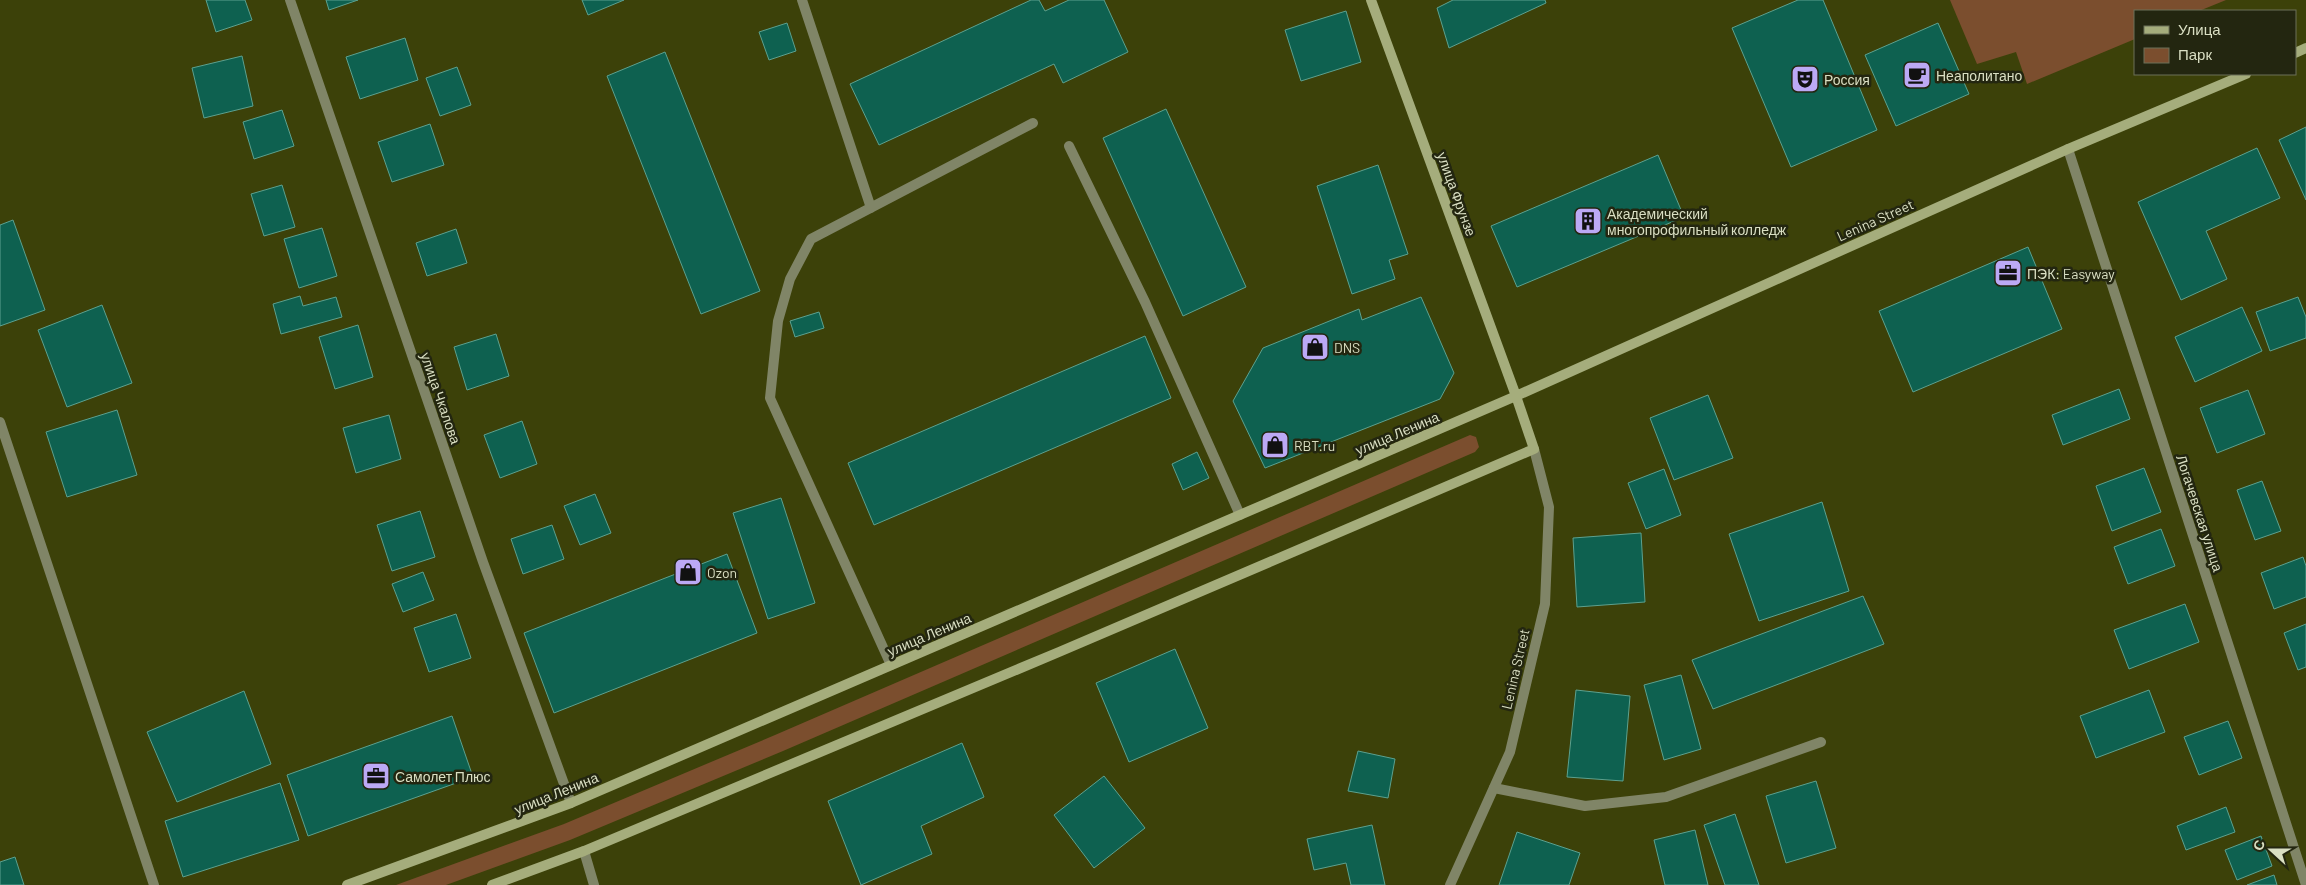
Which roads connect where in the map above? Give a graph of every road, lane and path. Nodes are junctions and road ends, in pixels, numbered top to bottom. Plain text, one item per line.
1 (290, 0) edge
2 (802, 0) edge
3 (1372, 0) edge
4 (2244, 75) edge
5 (1033, 123) dead end
6 (1069, 146) dead end
7 (2068, 149) junction
8 (871, 208) junction
9 (1516, 396) junction
10 (0, 422) edge
11 (1534, 449) junction
12 (1240, 515) junction
13 (890, 666) junction
14 (1821, 742) dead end
15 (1494, 788) junction
16 (571, 803) junction
17 (584, 851) junction
18 (154, 885) edge
19 (347, 885) edge
20 (492, 885) edge
21 (594, 885) edge
22 (1450, 885) edge
23 (2306, 885) edge

1 - 16 street, улица Чкалова
2 - 8 street
3 - 9 street, улица Фрунзе
4 - 7 street, Lenina Street
5 - 8 street
6 - 12 street
7 - 9 street, Lenina Street
7 - 23 street, Логачевская улица
8 - 13 street
9 - 11 street, улица Фрунзе
9 - 12 street, улица Ленина
10 - 18 street
11 - 15 street, Lenina Street
11 - 17 street
12 - 13 street, улица Ленина
13 - 16 street, улица Ленина
14 - 15 street
15 - 22 street, Lenina Street
16 - 19 street, улица Ленина
17 - 20 street
17 - 21 street

